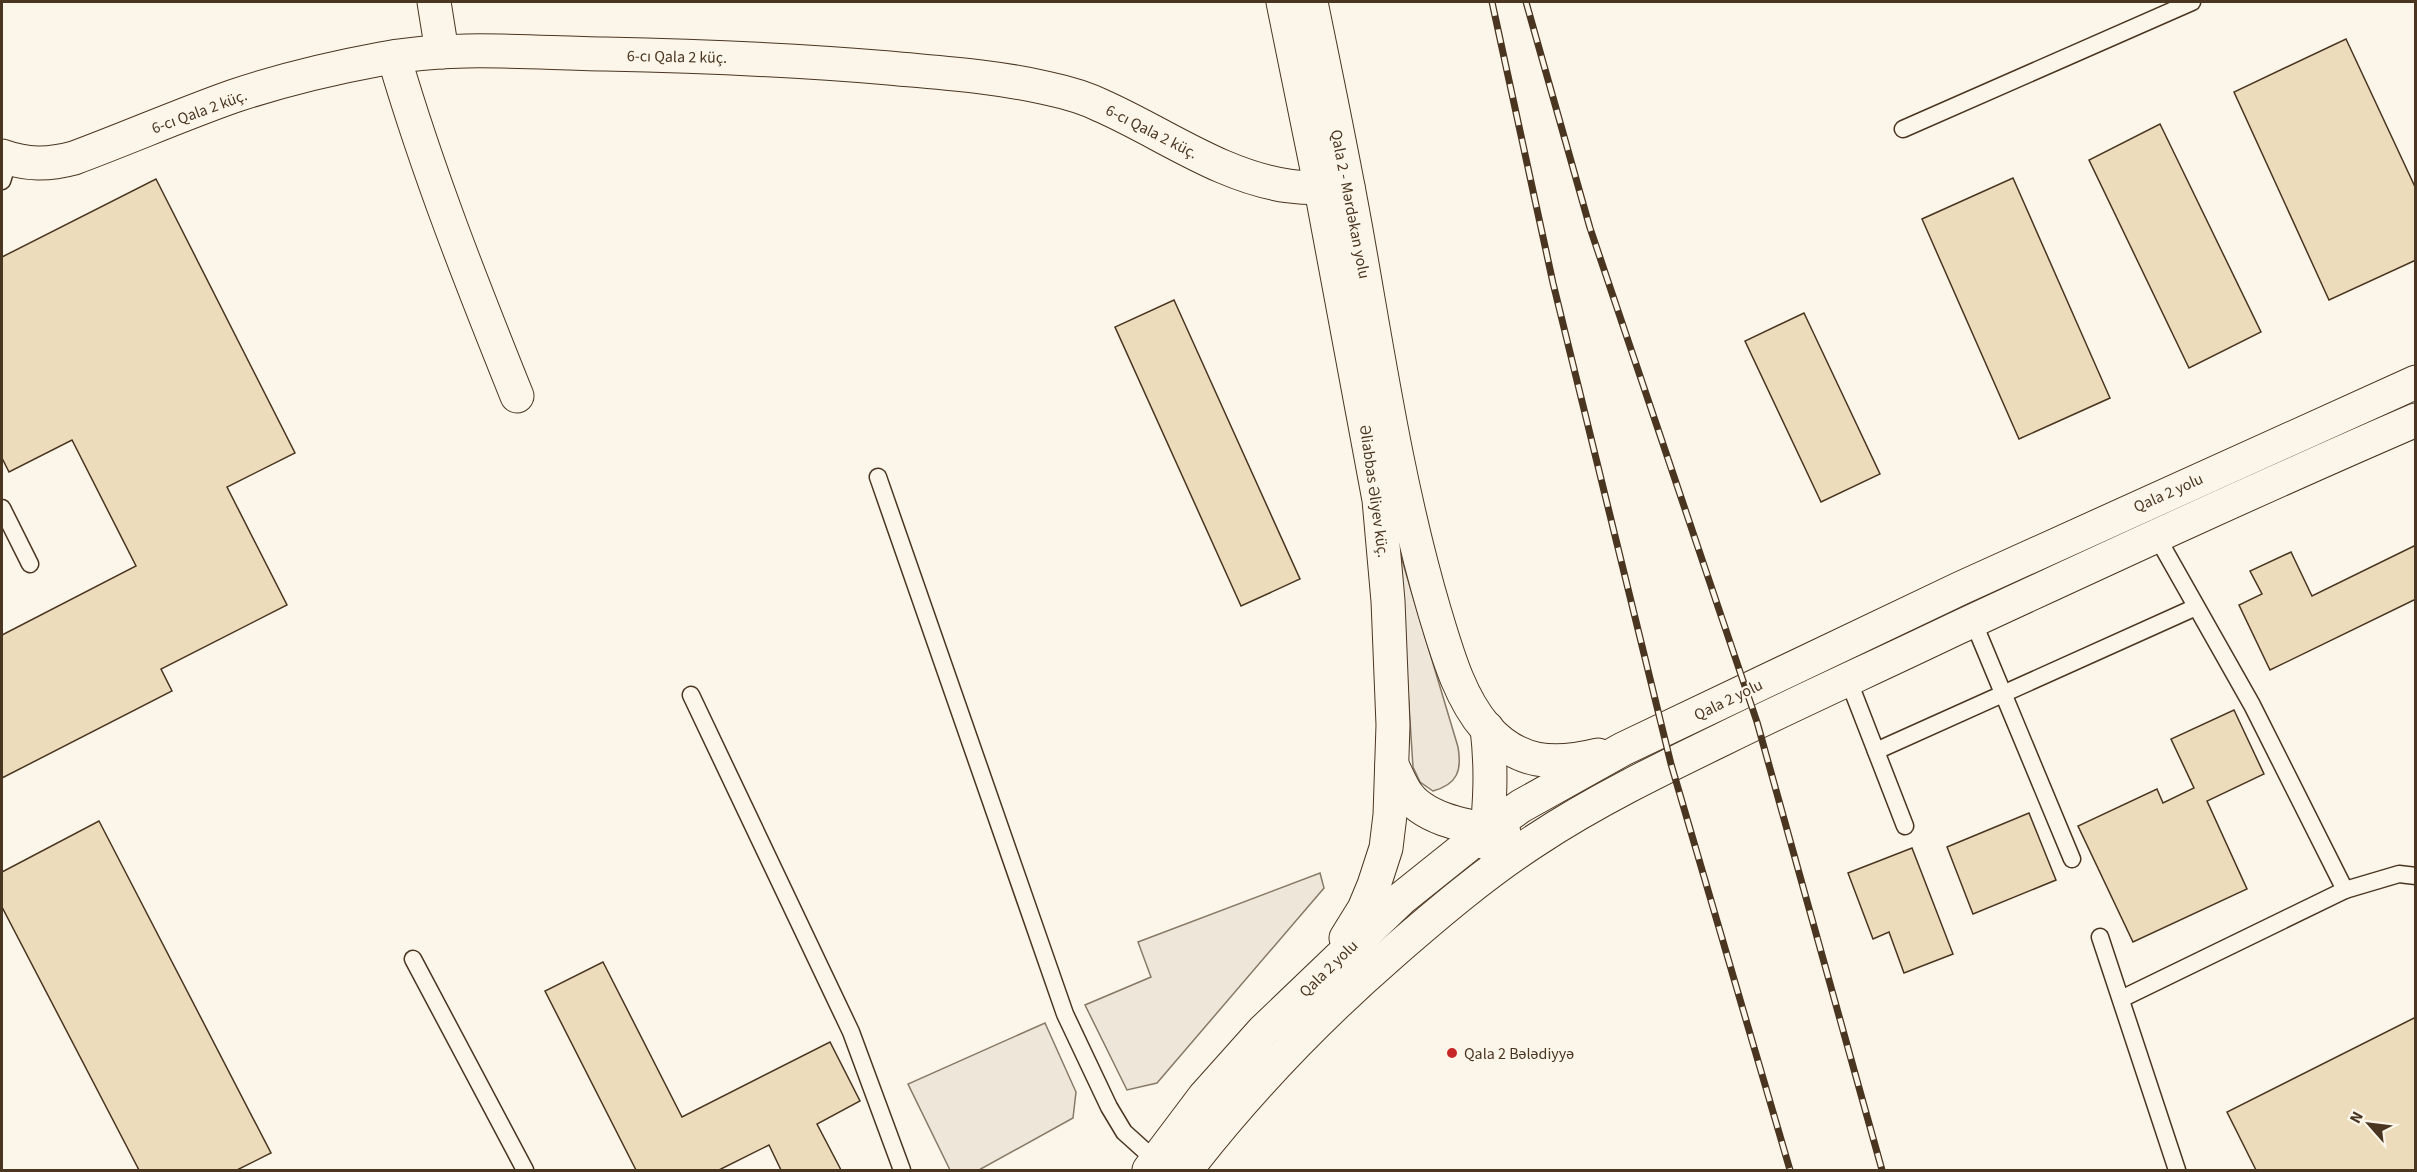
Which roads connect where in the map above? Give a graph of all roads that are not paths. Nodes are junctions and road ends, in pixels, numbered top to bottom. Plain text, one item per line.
1 (434, 2) edge
2 (1283, 2) edge
3 (1311, 2) edge
4 (2192, 2) edge
5 (442, 52) junction
6 (394, 57) junction
7 (1903, 129) dead end
8 (4, 165) edge
9 (1335, 188) junction
10 (2415, 382) edge
11 (517, 396) dead end
12 (2415, 420) edge
13 (878, 477) dead end
14 (2, 508) edge
15 (2157, 537) junction
16 (30, 564) dead end
17 (2196, 607) junction
18 (1972, 621) junction
19 (1848, 679) junction
20 (2002, 693) junction
21 (691, 695) dead end
22 (1486, 729) junction
23 (1623, 750) junction
24 (1876, 751) junction
25 (1392, 765) junction
26 (1905, 826) dead end
27 (1487, 830) junction
28 (1537, 839) junction
29 (2073, 860) dead end
30 (2415, 876) edge
31 (1483, 878) junction
32 (2345, 890) junction
33 (2100, 937) dead end
34 (413, 959) dead end
35 (1324, 972) junction
36 (2121, 999) junction
37 (1152, 1165) edge
38 (525, 1170) edge
39 (902, 1170) edge
40 (1186, 1170) edge
41 (2176, 1170) edge

1 - 5 main road
2 - 9 main road, Əliabbas Əliyev küç.
3 - 9 main road, Qala 2 - Mərdəkan yolu
4 - 7 lane
5 - 6 main road, 6-cı Qala 2 küç.
5 - 9 main road, 6-cı Qala 2 küç.
6 - 8 main road, 6-cı Qala 2 küç.
6 - 11 main road
9 - 22 main road, Qala 2 - Mərdəkan yolu
9 - 25 main road, Əliabbas Əliyev küç.
10 - 23 main road, Qala 2 yolu
12 - 15 main road, Qala 2 yolu
13 - 37 lane
14 - 16 lane
15 - 17 lane
15 - 18 main road, Qala 2 yolu
17 - 20 lane
17 - 32 lane
18 - 19 main road, Qala 2 yolu
18 - 20 lane
19 - 24 lane
19 - 28 main road, Qala 2 yolu
20 - 24 lane
20 - 29 lane
21 - 39 lane
22 - 23 main road
22 - 27 main road
23 - 27 main road, Qala 2 yolu
24 - 26 lane
25 - 27 main road
25 - 35 main road, Əliabbas Əliyev küç.
27 - 28 main road
27 - 31 main road
27 - 35 main road, Qala 2 yolu
28 - 31 main road, Qala 2 yolu
30 - 32 lane
31 - 40 main road, Qala 2 yolu
32 - 36 lane
33 - 36 lane
34 - 38 lane
35 - 37 main road, Qala 2 yolu
36 - 41 lane

